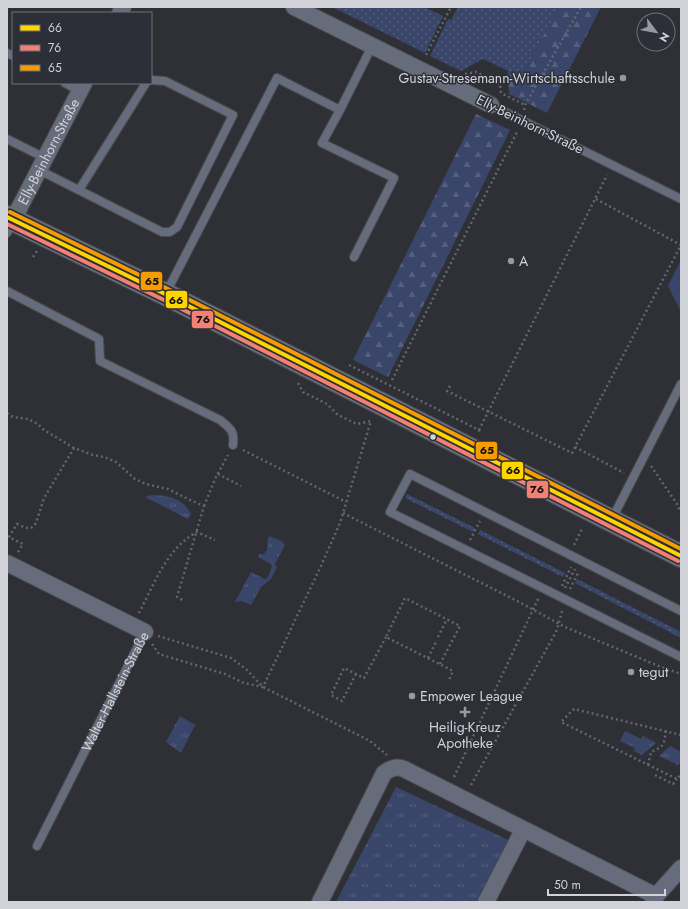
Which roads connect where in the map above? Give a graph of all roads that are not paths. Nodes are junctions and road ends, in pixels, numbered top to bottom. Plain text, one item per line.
1 (300, 8) edge
2 (372, 46) junction
3 (152, 80) edge
4 (69, 84) edge
5 (145, 84) edge
6 (82, 87) edge
7 (491, 105) joint
8 (340, 110) junction
9 (7, 138) edge
10 (42, 164) junction
11 (78, 190) junction
12 (681, 199) edge
13 (9, 223) edge
14 (354, 257) dead end
15 (7, 291) edge
16 (165, 294) junction
17 (681, 384) edge
18 (233, 444) road end
19 (611, 521) junction
20 (681, 556) edge
21 (9, 564) edge
22 (681, 611) edge
23 (145, 632) joint
24 (681, 657) edge
25 (523, 830) junction
26 (37, 846) dead end
27 (681, 868) edge
28 (654, 899) edge
29 (320, 902) edge
30 (486, 902) edge

1 - 2 street, Elly-Beinhorn-Straße
2 - 7 street, Elly-Beinhorn-Straße
2 - 8 lane
3 - 11 lane
4 - 6 lane
5 - 11 lane
6 - 10 street, Elly-Beinhorn-Straße
7 - 12 lane, Elly-Beinhorn-Straße
8 - 14 lane
8 - 16 lane
9 - 10 lane
10 - 11 lane
10 - 13 street, Elly-Beinhorn-Straße
13 - 16 street
15 - 18 lane
16 - 19 street
17 - 19 lane
19 - 20 street
21 - 23 street, Walter-Hallstein-Straße
22 - 24 lane
23 - 26 lane, Walter-Hallstein-Straße
25 - 28 street
25 - 29 street
25 - 30 street
27 - 28 street

